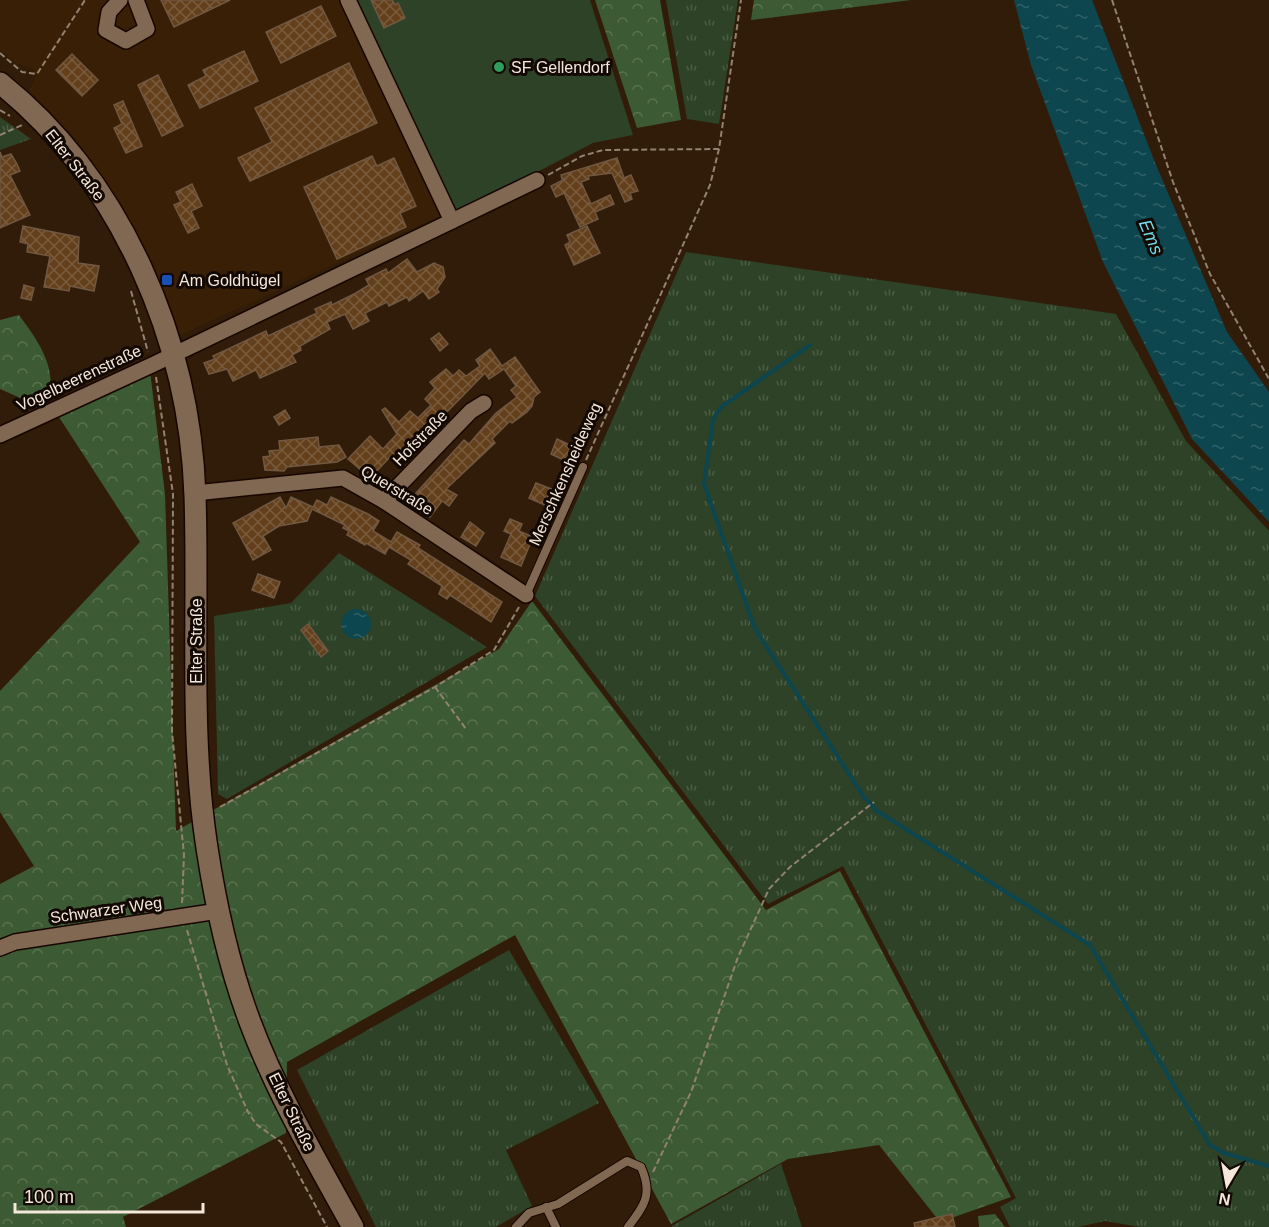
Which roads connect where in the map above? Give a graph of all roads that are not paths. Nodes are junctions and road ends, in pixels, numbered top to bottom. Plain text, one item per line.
1 (120, 0) edge
2 (136, 0) edge
3 (348, 0) edge
4 (0, 83) edge
5 (537, 180) road end
6 (452, 221) junction
7 (173, 354) junction
8 (484, 403) dead end
9 (0, 435) edge
10 (583, 467) road end
11 (195, 493) junction
12 (384, 501) junction
13 (526, 595) joint
14 (218, 911) junction
15 (0, 948) edge
16 (546, 1207) junction
17 (353, 1227) edge
18 (516, 1227) edge
19 (556, 1227) edge
20 (628, 1227) edge

1 - 2 street
3 - 6 street
4 - 7 main road, Elter Straße
5 - 6 street
6 - 7 street
7 - 9 street, Vogelbeerenstraße
7 - 11 main road, Elter Straße
8 - 12 street, Hofstraße
10 - 13 lane, Merschkensheideweg
11 - 12 street, Querstraße
11 - 14 main road, Elter Straße
12 - 13 street, Querstraße
14 - 15 street, Schwarzer Weg
14 - 17 main road, Elter Straße
16 - 18 lane
16 - 19 lane
16 - 20 lane

